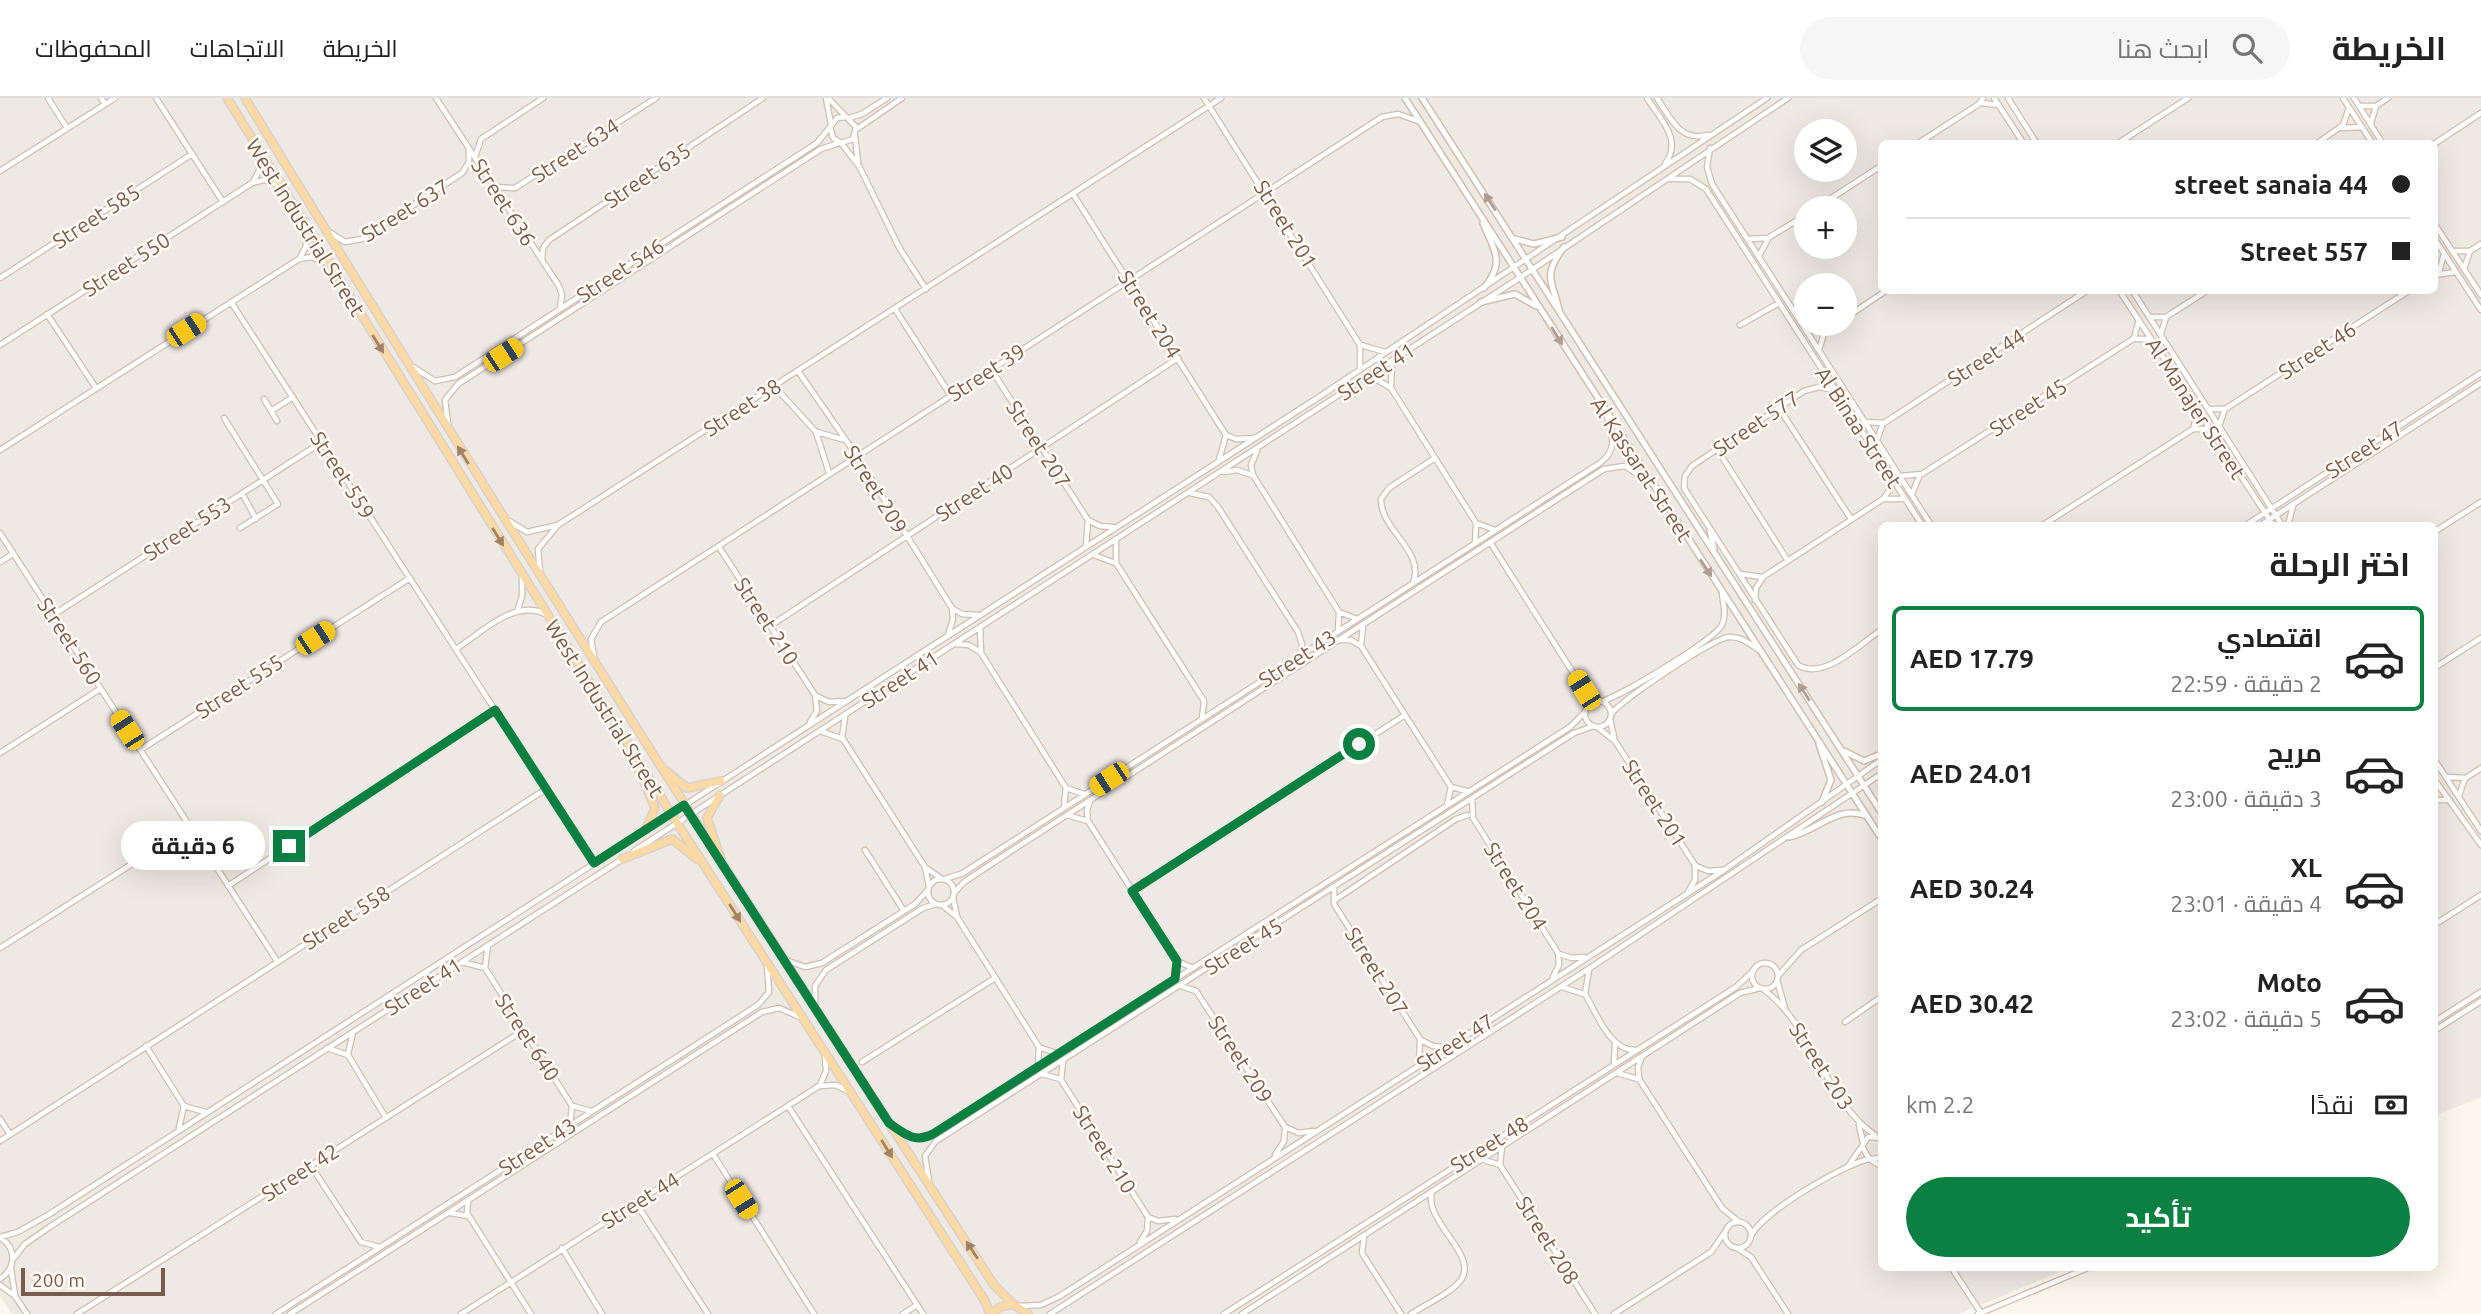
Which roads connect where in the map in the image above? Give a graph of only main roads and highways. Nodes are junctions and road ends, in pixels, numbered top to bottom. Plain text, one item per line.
1 (227, 98) edge
2 (245, 98) edge
3 (634, 754) junction
4 (656, 760) junction
5 (721, 781) road end
6 (720, 795) road end
7 (646, 830) road end
8 (622, 859) road end
9 (704, 864) junction
10 (725, 870) junction
11 (1016, 1305) junction
12 (991, 1314) edge
13 (1028, 1314) edge

1 -> 3 main road, West Industrial Street
4 -> 2 main road, West Industrial Street
3 - 7 main road
3 - 9 main road, West Industrial Street
4 - 5 main road
4 - 10 main road, West Industrial Street
6 - 10 main road
8 - 9 main road
9 -> 12 main road, West Industrial Street
11 -> 10 main road, West Industrial Street
11 - 12 main road
11 - 13 main road, West Industrial Street

